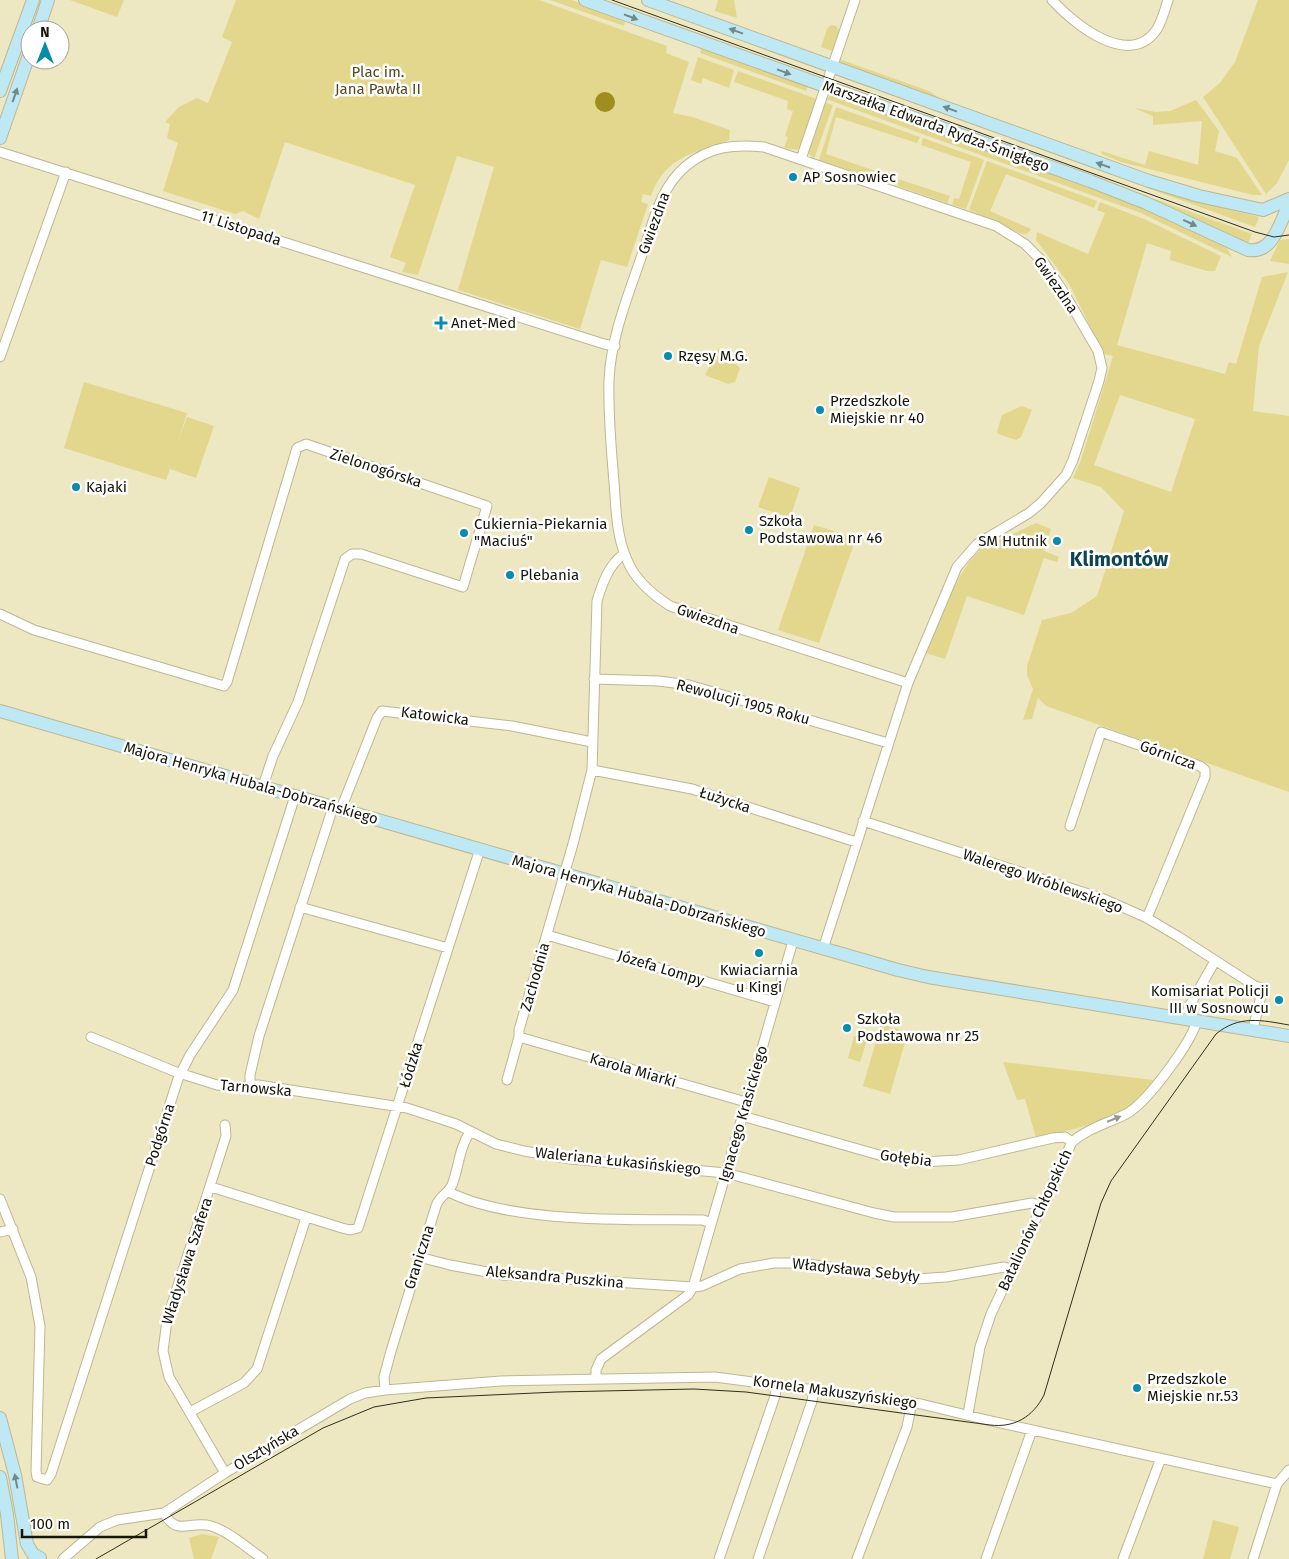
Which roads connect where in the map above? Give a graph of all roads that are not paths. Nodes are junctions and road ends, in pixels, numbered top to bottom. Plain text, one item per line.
1 (33, 0) edge
2 (48, 0) edge
3 (585, 0) edge
4 (648, 0) edge
5 (855, 0) edge
6 (1052, 0) edge
7 (1168, 0) edge
8 (41, 20) edge
9 (831, 66) junction
10 (24, 70) edge
11 (824, 86) junction
12 (0, 91) edge
13 (0, 138) edge
14 (0, 152) edge
15 (801, 159) junction
16 (66, 172) junction
17 (1289, 199) edge
18 (1289, 204) edge
19 (1263, 210) junction
20 (1275, 232) junction
21 (615, 346) junction
22 (1, 356) edge
23 (624, 554) junction
24 (0, 614) edge
25 (594, 679) junction
26 (908, 683) junction
27 (0, 711) edge
28 (592, 742) junction
29 (888, 743) junction
30 (592, 770) junction
31 (263, 786) junction
32 (295, 796) junction
33 (337, 808) junction
34 (863, 822) junction
35 (1070, 826) dead end
36 (856, 842) junction
37 (480, 849) junction
38 (564, 874) junction
39 (300, 908) junction
40 (1147, 918) junction
41 (547, 935) junction
42 (793, 941) junction
43 (448, 948) junction
44 (823, 949) junction
45 (1215, 961) junction
46 (775, 1002) junction
47 (1191, 1019) junction
48 (1253, 1029) junction
49 (1289, 1036) edge
50 (91, 1037) dead end
51 (519, 1037) junction
52 (180, 1073) junction
53 (507, 1080) dead end
54 (250, 1086) junction
55 (746, 1102) junction
56 (398, 1107) junction
57 (742, 1116) junction
58 (225, 1125) dead end
59 (470, 1132) junction
60 (1072, 1142) junction
61 (726, 1173) junction
62 (211, 1187) junction
63 (449, 1192) junction
64 (0, 1199) edge
65 (1041, 1206) junction
66 (306, 1218) junction
67 (711, 1223) junction
68 (13, 1229) junction
69 (0, 1232) edge
70 (419, 1257) junction
71 (1010, 1269) junction
72 (692, 1287) junction
73 (596, 1378) junction
74 (777, 1384) junction
75 (814, 1389) junction
76 (385, 1390) junction
77 (912, 1402) junction
78 (190, 1412) junction
79 (968, 1414) junction
80 (0, 1418) edge
81 (1032, 1430) junction
82 (1161, 1458) junction
83 (1289, 1470) edge
84 (225, 1473) junction
85 (0, 1477) edge
86 (1277, 1484) junction
87 (6, 1505) junction
88 (164, 1513) junction
89 (0, 1524) edge
90 (12, 1559) edge
91 (37, 1559) edge
92 (63, 1559) edge
93 (263, 1559) edge
94 (719, 1559) edge
95 (758, 1559) edge
96 (857, 1559) edge
97 (986, 1559) edge
98 (1124, 1559) edge
99 (1253, 1559) edge

1 - 12 street
2 - 8 street
3 -> 11 street, Marszałka Edwarda Rydza-Śmigłego
9 -> 4 street, Marszałka Edwarda Rydza-Śmigłego
5 - 9 street
6 - 7 street
9 - 11 street
19 -> 9 street, Marszałka Edwarda Rydza-Śmigłego
13 -> 10 street
11 - 15 street
11 -> 20 street, Marszałka Edwarda Rydza-Śmigłego
14 - 16 street, 11 Listopada
15 - 21 street, Gwiezdna
15 - 26 street, Gwiezdna
16 - 21 street, 11 Listopada
16 - 22 street
17 - 19 street
18 - 20 street, Marszałka Edwarda Rydza-Śmigłego
19 - 20 street
21 - 23 street, Gwiezdna
23 - 25 street, Zachodnia
23 - 26 street, Gwiezdna
24 - 31 street, Zielonogórska
25 - 28 street, Zachodnia
25 - 29 street, Rewolucji 1905 Roku
26 - 29 street, Gwiezdna
27 - 31 street, Majora Henryka Hubala-Dobrzańskiego
28 - 30 street, Zachodnia
28 - 33 street, Katowicka
29 - 34 street, Gwiezdna
30 - 36 street, Łużycka
30 - 38 street, Zachodnia
31 - 32 street, Majora Henryka Hubala-Dobrzańskiego
32 - 33 street, Majora Henryka Hubala-Dobrzańskiego
32 - 52 street, Podgórna
33 - 37 street, Majora Henryka Hubala-Dobrzańskiego
33 - 39 street
34 - 36 street, Gwiezdna
34 - 40 street, Walerego Wróblewskiego
35 - 40 street, Górnicza
36 - 44 street, Gwiezdna
37 - 38 street, Majora Henryka Hubala-Dobrzańskiego
37 - 43 street, Łódzka
38 - 41 street, Zachodnia
38 - 42 street, Majora Henryka Hubala-Dobrzańskiego
39 - 43 street
39 - 54 street
40 - 45 street, Walerego Wróblewskiego
41 - 46 street, Józefa Lompy
41 - 51 street, Zachodnia
42 - 44 street, Majora Henryka Hubala-Dobrzańskiego
42 - 46 street, Ignacego Krasickiego
43 - 56 street, Łódzka
44 - 47 street, Majora Henryka Hubala-Dobrzańskiego
45 - 47 street
45 - 48 street, Walerego Wróblewskiego
46 - 55 street, Ignacego Krasickiego
47 - 48 street, Majora Henryka Hubala-Dobrzańskiego
60 -> 47 street, Batalionów Chłopskich
48 - 49 street, Majora Henryka Hubala-Dobrzańskiego
50 - 52 street, Tarnowska
51 - 53 street, Zachodnia
51 - 55 street, Karola Miarki
52 - 54 street, Tarnowska
52 - 68 street, Podgórna
54 - 56 street, Tarnowska
55 - 57 street, Ignacego Krasickiego
56 - 59 street, Waleriana Łukasińskiego
56 - 66 street, Łódzka
57 - 60 street, Gołębia
57 - 61 street, Ignacego Krasickiego
58 - 62 street, Władysława Szafera
59 - 61 street, Waleriana Łukasińskiego
59 - 63 street, Graniczna
60 - 65 street, Batalionów Chłopskich
61 - 65 street, Waleriana Łukasińskiego
61 - 67 street, Ignacego Krasickiego
62 - 66 street, Łódzka
62 - 78 street, Władysława Szafera
63 - 67 street
63 - 70 street, Graniczna
64 - 68 street
65 - 71 street, Batalionów Chłopskich
66 - 78 street
67 - 72 street, Ignacego Krasickiego
68 - 69 street
70 - 72 street, Aleksandra Puszkina
70 - 76 street, Graniczna
71 - 72 street, Władysława Sebyły
71 - 79 street, Batalionów Chłopskich
72 - 73 street, Władysława Sebyły
73 - 74 street, Kornela Makuszyńskiego
73 - 76 street, Kornela Makuszyńskiego
74 - 75 street, Kornela Makuszyńskiego
74 - 94 street
75 - 77 street, Kornela Makuszyńskiego
75 - 95 street
76 - 84 street, Olsztyńska
77 - 79 street, Kornela Makuszyńskiego
77 - 96 street
78 - 84 street, Władysława Szafera
79 - 81 street, Kornela Makuszyńskiego
91 -> 80 street
81 - 82 street, Kornela Makuszyńskiego
81 - 97 street
82 - 86 street, Kornela Makuszyńskiego
82 - 98 street
83 - 86 street
84 - 88 street, Olsztyńska
85 - 87 street
86 - 99 street
87 - 89 street
87 - 90 street
88 - 92 street, Olsztyńska
88 - 93 street

